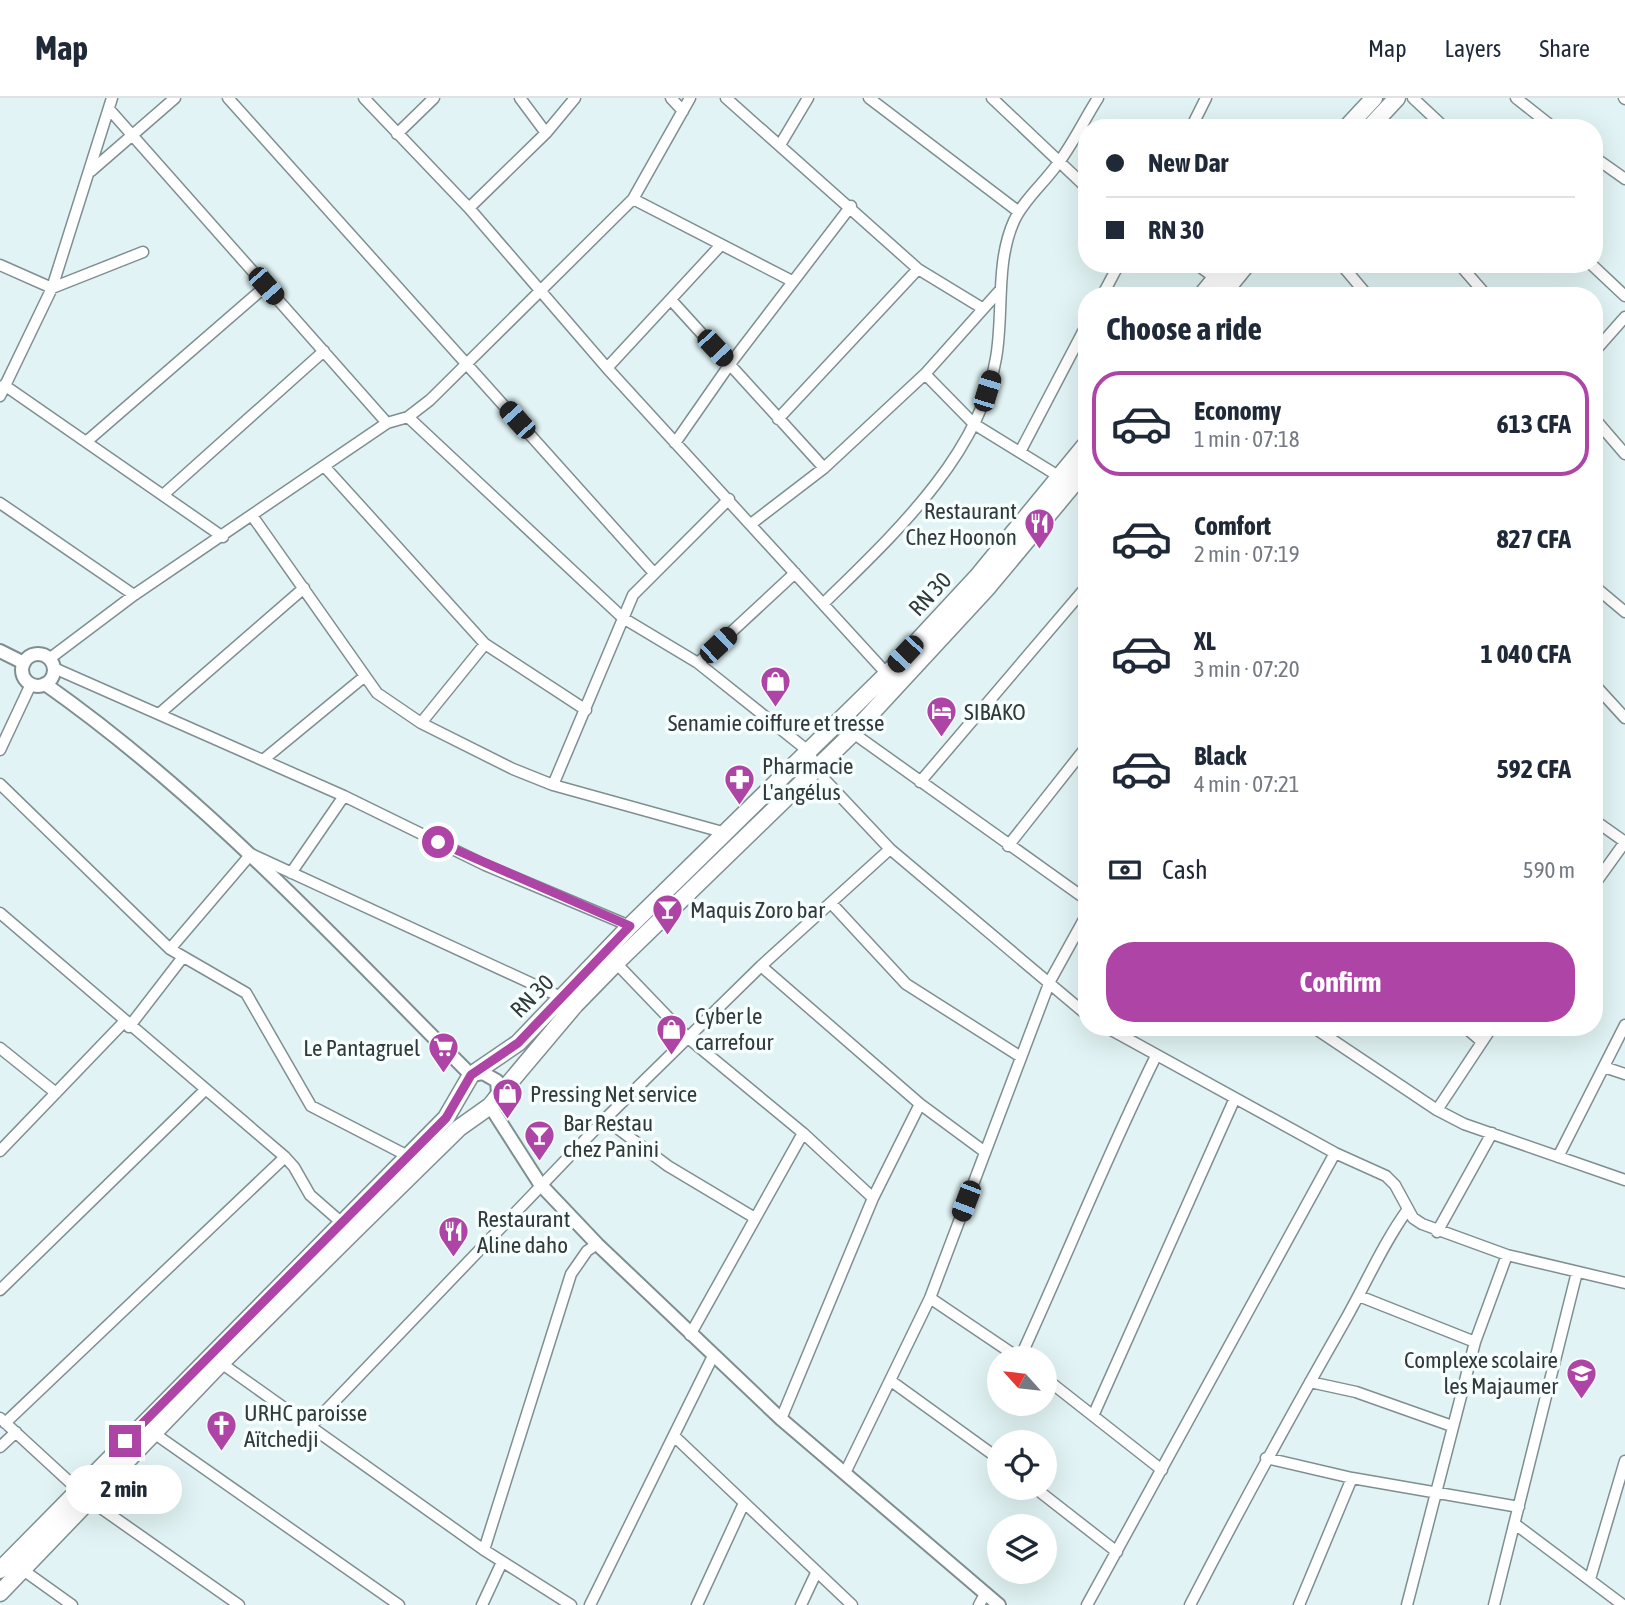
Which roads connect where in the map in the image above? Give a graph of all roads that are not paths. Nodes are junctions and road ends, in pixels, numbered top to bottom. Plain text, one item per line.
1 (112, 98) edge
2 (175, 98) edge
3 (228, 98) edge
4 (365, 98) edge
5 (434, 98) edge
6 (520, 98) edge
7 (575, 98) edge
8 (671, 98) edge
9 (690, 98) edge
10 (726, 98) edge
11 (808, 98) edge
12 (869, 98) edge
13 (992, 98) edge
14 (1098, 98) edge
15 (1206, 98) edge
16 (1374, 98) edge
17 (1396, 98) edge
18 (1413, 98) edge
19 (1516, 98) edge
20 (109, 109) junction
21 (683, 111) junction
22 (1085, 119) edge
23 (1196, 119) edge
24 (1354, 119) edge
25 (1377, 119) edge
26 (1435, 119) edge
27 (1543, 119) edge
28 (1078, 131) edge
29 (546, 133) junction
30 (397, 134) junction
31 (132, 135) junction
32 (780, 145) junction
33 (1603, 163) edge
34 (1058, 164) junction
35 (89, 173) junction
36 (1625, 179) edge
37 (1078, 181) edge
38 (633, 199) junction
39 (851, 206) junction
40 (469, 208) junction
41 (1018, 212) junction
42 (720, 246) junction
43 (144, 252) dead end
44 (0, 265) edge
45 (918, 269) junction
46 (1211, 273) edge
47 (1349, 273) edge
48 (1467, 273) edge
49 (1601, 273) edge
50 (792, 281) junction
51 (1227, 283) edge
52 (266, 286) junction
53 (1360, 287) edge
54 (1479, 287) edge
55 (52, 288) junction
56 (1001, 289) junction
57 (540, 290) junction
58 (1625, 296) edge
59 (672, 301) junction
60 (982, 308) junction
61 (1625, 317) edge
62 (1078, 341) edge
63 (1603, 342) edge
64 (324, 351) junction
65 (466, 363) junction
66 (730, 364) junction
67 (607, 368) junction
68 (925, 374) junction
69 (4, 385) junction
70 (0, 396) edge
71 (408, 417) junction
72 (778, 419) junction
73 (387, 423) junction
74 (974, 424) junction
75 (1603, 428) edge
76 (86, 442) junction
77 (675, 443) junction
78 (1020, 452) junction
79 (1078, 454) edge
80 (1625, 454) edge
81 (324, 466) junction
82 (824, 468) junction
83 (1060, 477) junction
84 (1078, 479) edge
85 (163, 495) junction
86 (729, 499) junction
87 (0, 503) edge
88 (253, 517) junction
89 (751, 524) junction
90 (223, 537) junction
91 (653, 572) junction
92 (795, 573) junction
93 (304, 588) junction
94 (1603, 594) edge
95 (134, 596) junction
96 (1078, 597) edge
97 (824, 603) junction
98 (1625, 612) edge
99 (623, 618) junction
100 (485, 644) junction
101 (0, 651) edge
102 (24, 663) junction
103 (698, 663) junction
104 (51, 664) junction
105 (887, 674) junction
106 (365, 676) junction
107 (31, 684) junction
108 (45, 684) junction
109 (1603, 694) edge
110 (586, 710) junction
111 (159, 714) junction
112 (1625, 718) edge
113 (421, 723) junction
114 (853, 733) junction
115 (0, 750) edge
116 (807, 750) junction
117 (1078, 757) edge
118 (263, 760) junction
119 (817, 767) junction
120 (920, 782) junction
121 (0, 784) edge
122 (553, 785) junction
123 (344, 796) junction
124 (1603, 826) edge
125 (726, 833) junction
126 (1625, 842) edge
127 (1007, 846) junction
128 (890, 849) junction
129 (251, 854) junction
130 (291, 873) junction
131 (1603, 873) edge
132 (1078, 894) edge
133 (831, 903) junction
134 (0, 913) edge
135 (630, 926) junction
136 (1078, 930) edge
137 (170, 949) junction
138 (183, 957) junction
139 (616, 963) junction
140 (761, 966) junction
141 (1050, 981) junction
142 (563, 998) junction
143 (1078, 1007) edge
144 (126, 1024) junction
145 (1625, 1026) edge
146 (1122, 1036) edge
147 (1326, 1036) edge
148 (1475, 1036) edge
149 (1485, 1036) edge
150 (688, 1038) junction
151 (1481, 1041) junction
152 (0, 1048) edge
153 (1156, 1056) junction
154 (1021, 1057) junction
155 (1604, 1067) junction
156 (1625, 1074) edge
157 (471, 1075) junction
158 (205, 1090) junction
159 (56, 1093) junction
160 (1235, 1098) junction
161 (920, 1104) junction
162 (490, 1106) junction
163 (1437, 1110) junction
164 (605, 1119) junction
165 (803, 1133) junction
166 (1492, 1133) junction
167 (0, 1151) edge
168 (985, 1152) junction
169 (1335, 1153) junction
170 (408, 1156) junction
171 (285, 1157) junction
172 (1558, 1157) junction
173 (1625, 1180) edge
174 (540, 1184) junction
175 (873, 1198) junction
176 (1408, 1209) junction
177 (755, 1219) junction
178 (342, 1223) junction
179 (1437, 1232) junction
180 (597, 1244) junction
181 (1507, 1255) junction
182 (1577, 1272) junction
183 (1625, 1283) edge
184 (0, 1290) edge
185 (1359, 1296) junction
186 (930, 1298) junction
187 (690, 1335) junction
188 (1475, 1342) junction
189 (1002, 1346) edge
190 (1026, 1346) edge
191 (713, 1356) junction
192 (221, 1363) junction
193 (891, 1381) junction
194 (1310, 1382) junction
195 (1057, 1388) edge
196 (1093, 1416) junction
197 (781, 1419) junction
198 (2, 1421) edge
199 (1452, 1426) junction
200 (310, 1427) junction
201 (16, 1432) junction
202 (155, 1434) junction
203 (674, 1436) junction
204 (0, 1447) edge
205 (987, 1450) edge
206 (1266, 1458) junction
207 (1625, 1461) edge
208 (1162, 1470) junction
209 (845, 1473) junction
210 (1352, 1478) junction
211 (1437, 1492) junction
212 (83, 1494) junction
213 (1050, 1500) edge
214 (744, 1503) junction
215 (1519, 1507) junction
216 (1515, 1524) junction
217 (484, 1550) junction
218 (1117, 1552) junction
219 (502, 1562) junction
220 (0, 1570) edge
221 (23, 1570) junction
222 (816, 1573) junction
223 (1590, 1579) junction
224 (0, 1593) edge
225 (982, 1599) edge
226 (72, 1605) edge
227 (239, 1605) edge
228 (399, 1605) edge
229 (482, 1605) edge
230 (571, 1605) edge
231 (590, 1605) edge
232 (697, 1605) edge
233 (802, 1605) edge
234 (852, 1605) edge
235 (999, 1605) edge
236 (1087, 1605) edge
237 (1190, 1605) edge
238 (1299, 1605) edge
239 (1407, 1605) edge
240 (1494, 1605) edge
241 (1623, 1605) edge

1 - 20 street
2 - 31 street
3 - 65 street
4 - 30 street
5 - 30 street
6 - 29 street
7 - 29 street
8 - 21 street
9 - 21 street
10 - 32 street
11 - 32 street
12 - 41 street
13 - 34 street
14 - 22 street
15 - 23 street
16 - 24 main road
17 - 25 main road
18 - 26 street
19 - 27 street
20 - 31 street
20 - 35 street
21 - 38 street
28 - 34 street
29 - 40 street
30 - 40 street
31 - 35 street
31 - 52 street
32 - 39 street
33 - 36 street
34 - 37 street
34 - 41 street
35 - 55 street
38 - 42 street
38 - 57 street
39 - 45 street
39 - 50 street
40 - 57 street
41 - 56 street
42 - 50 street
42 - 59 street
43 - 55 street
44 - 55 street
45 - 60 street
45 - 72 street
46 - 51 street
47 - 53 street
48 - 54 street
49 - 58 street
50 - 66 street
52 - 64 street
52 - 76 street
55 - 69 street
56 - 60 street
56 - 74 street
57 - 65 street
57 - 67 street
59 - 66 street
59 - 67 street
60 - 68 street
61 - 63 street
62 - 78 street
64 - 73 street
64 - 85 street
65 - 71 street
65 - 91 street
66 - 72 street
66 - 77 street
67 - 77 street
68 - 74 street
68 - 82 street
69 - 70 street
69 - 76 street
71 - 73 street
71 - 99 street
72 - 82 street
73 - 81 street
74 - 78 street
74 - 97 street
75 - 80 street
76 - 85 street
77 - 86 street
78 - 83 street
79 - 83 main road, RN 30 / RN 30
81 - 88 street
81 - 100 street
82 - 89 street
83 - 105 main road, RN 30 / RN 30
84 - 114 main road, RN 30
85 - 90 street
86 - 89 street
86 - 91 street
87 - 95 street
88 - 90 street
88 - 93 street
89 - 92 street
90 - 95 street
91 - 99 street
92 - 97 street
92 - 103 street
93 - 106 street
93 - 111 street
94 - 98 street
95 - 104 street
96 - 120 street
97 - 105 street
99 - 103 street
99 - 110 street
100 - 110 street
100 - 113 street
101 - 102 street
102 - 104 street
102 - 107 street
103 - 116 street
104 - 108 street
104 - 111 street
105 - 116 main road, RN 30 / RN 30
106 - 113 street
106 - 118 street
107 - 108 street
107 - 115 street
108 - 129 street
109 - 112 street
110 - 122 street
111 - 118 street
113 - 122 street
114 - 119 main road, RN 30
114 - 120 street
116 - 119 street
116 - 125 main road, RN 30 / RN 30
117 - 127 street
118 - 123 street
119 - 128 street
119 - 139 main road, RN 30
120 - 127 street
121 - 137 street
122 - 125 street
123 - 130 street
123 - 135 street
124 - 126 street
125 - 135 main road, RN 30 / RN 30
126 - 131 street
127 - 132 street
128 - 133 street
128 - 141 street
129 - 130 street
129 - 137 street
129 - 157 street
130 - 142 street
133 - 140 street
133 - 154 street
134 - 144 street
135 - 142 main road, RN 30 / RN 30
136 - 141 street
137 - 138 street
138 - 144 street
138 - 170 street
139 - 150 street
139 - 162 main road, RN 30
140 - 150 street
140 - 161 street
141 - 143 street
141 - 154 street
142 - 157 main road, RN 30 / RN 30
144 - 158 street
144 - 159 street
145 - 155 street
146 - 153 street
147 - 163 street
148 - 151 street
149 - 151 street
150 - 164 street
150 - 165 street
151 - 163 street
152 - 159 street
153 - 160 street
153 - 190 street
154 - 168 street
155 - 156 street
155 - 172 street
157 - 162 street
157 - 170 main road, RN 30 / RN 30
158 - 171 street
158 - 184 street
159 - 167 street
160 - 169 street
160 - 196 street
161 - 168 street
161 - 175 street
162 - 174 street
162 - 192 main road, RN 30
163 - 166 street
164 - 174 street
164 - 177 street
165 - 175 street
165 - 177 street
166 - 172 street
166 - 179 street
168 - 186 street
169 - 176 street
169 - 208 street
170 - 178 main road, RN 30 / RN 30
171 - 178 street
171 - 198 street
172 - 173 street
174 - 180 street
174 - 200 street
175 - 197 street
176 - 179 street
176 - 185 street
177 - 187 street
178 - 212 main road, RN 30 / RN 30
179 - 181 street
180 - 187 street
180 - 217 street
181 - 182 street
181 - 188 street
182 - 183 street
182 - 215 street
185 - 188 street
185 - 194 street
186 - 189 street
186 - 193 street
187 - 191 street
188 - 199 street
191 - 197 street
191 - 203 street
192 - 200 street
192 - 202 main road, RN 30
193 - 205 street
193 - 209 street
194 - 199 street
194 - 206 street
195 - 196 street
196 - 208 street
197 - 209 street
198 - 201 street
199 - 211 street
200 - 217 street
201 - 204 street
201 - 212 street
202 - 212 main road, RN 30
202 - 228 street
203 - 214 street
203 - 231 street
206 - 210 street
206 - 237 street
207 - 223 street
208 - 218 street
209 - 225 street
210 - 211 street
210 - 238 street
211 - 215 street
211 - 239 street
212 - 220 main road, RN 30 / RN 30
212 - 221 main road, RN 30
212 - 227 street
213 - 218 street
214 - 222 street
214 - 232 street
215 - 216 street
216 - 223 street
216 - 240 street
217 - 219 street
218 - 236 street
219 - 229 street
219 - 230 street
221 - 224 main road, RN 30
221 - 226 street
222 - 233 street
222 - 234 street
223 - 241 street
225 - 235 street

